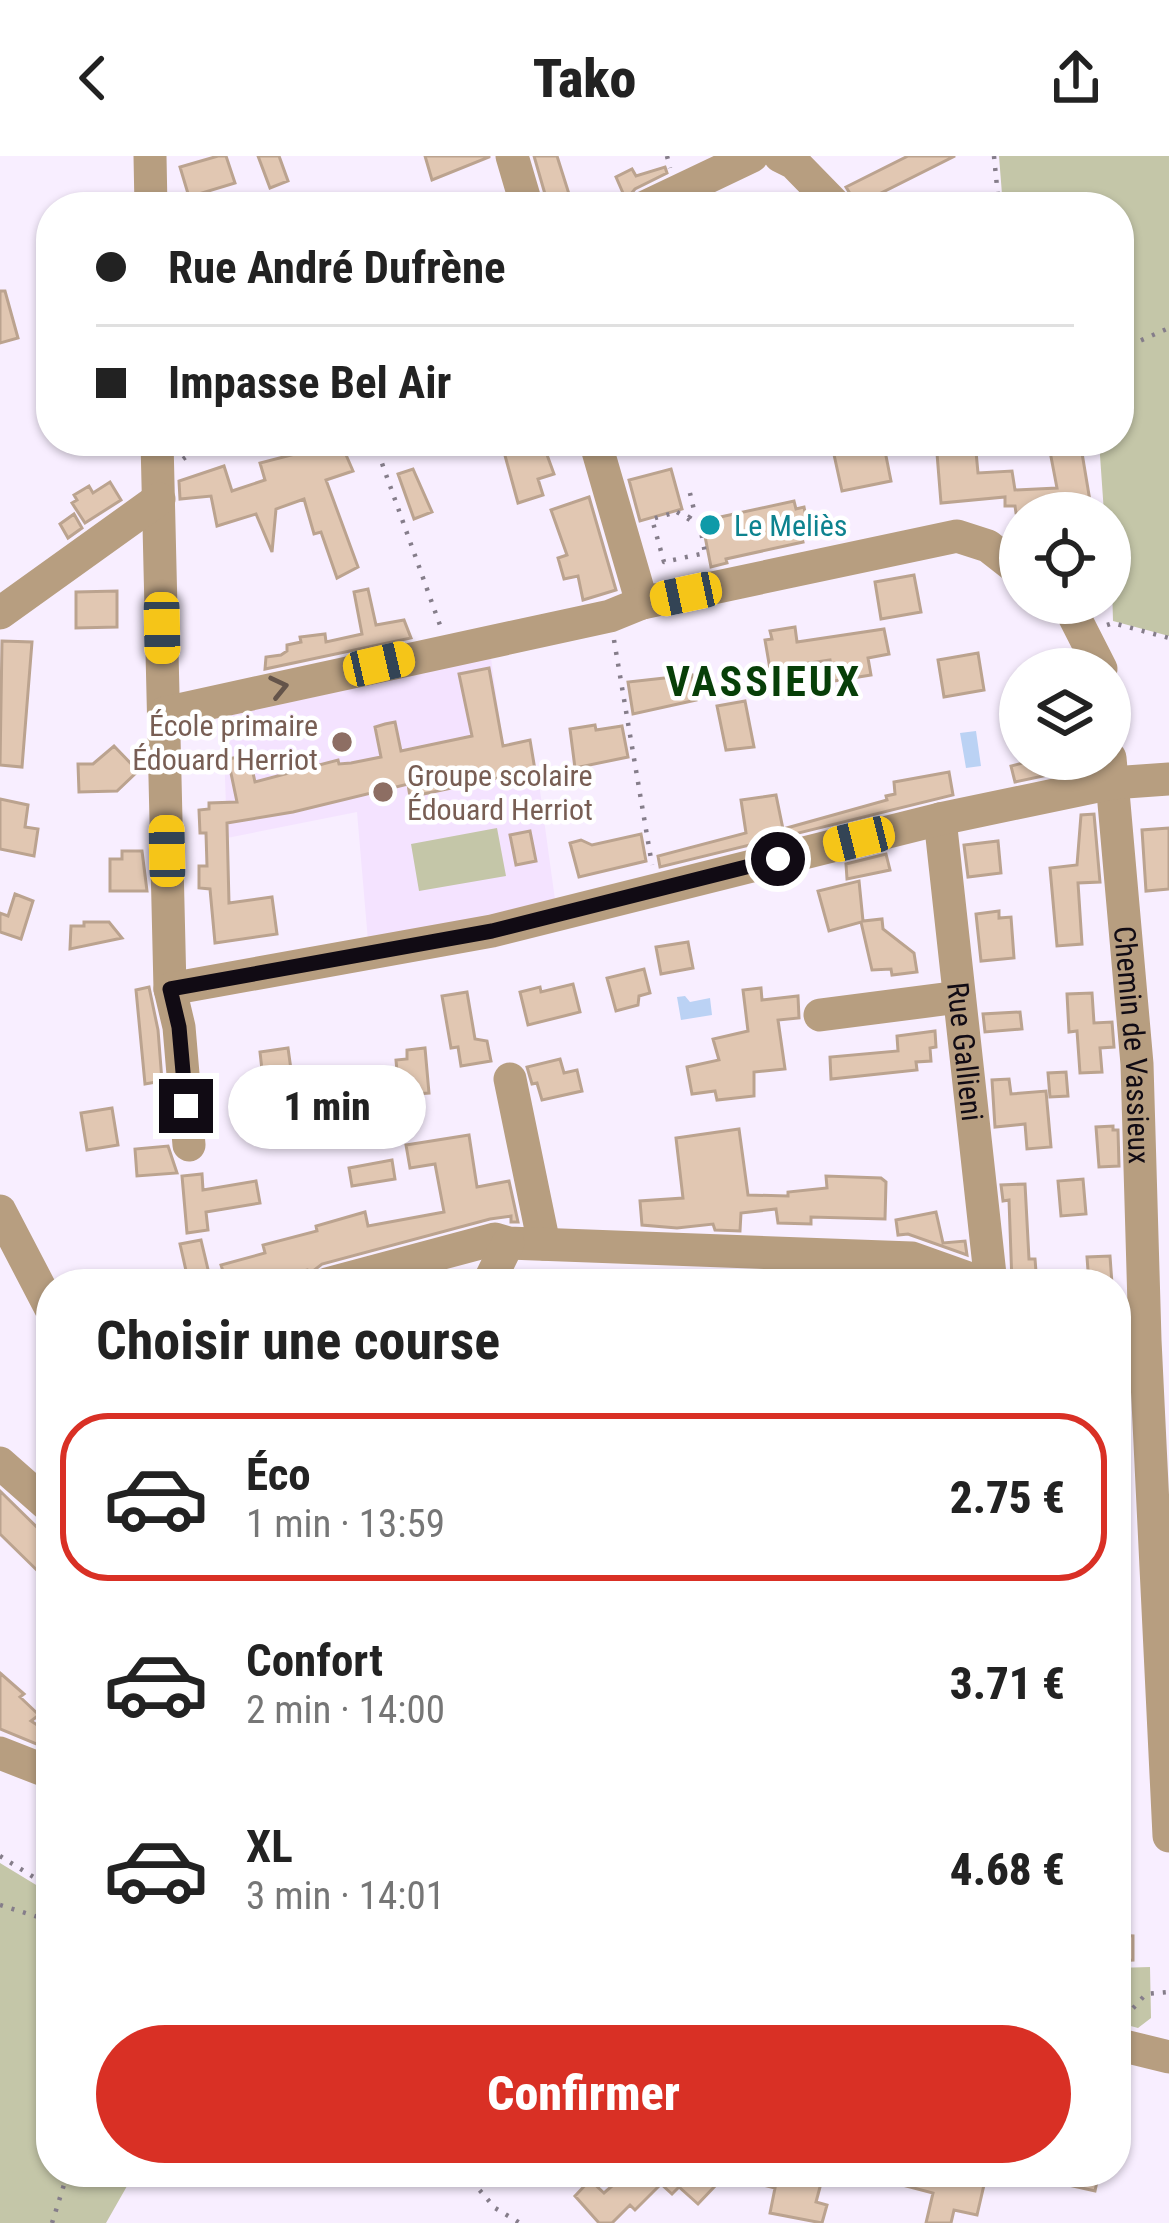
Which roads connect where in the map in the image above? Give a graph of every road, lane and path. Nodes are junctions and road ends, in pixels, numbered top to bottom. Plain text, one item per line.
1 (150, 156) edge
2 (512, 156) edge
3 (752, 156) edge
4 (780, 156) edge
5 (994, 156) edge
6 (151, 192) edge
7 (523, 192) edge
8 (676, 192) edge
9 (821, 192) edge
10 (998, 192) edge
11 (1169, 328) edge
12 (1134, 343) edge
13 (158, 456) edge
14 (379, 456) edge
15 (598, 456) edge
16 (689, 490) dead end
17 (159, 500) junction
18 (688, 519) junction
19 (999, 556) edge
20 (626, 610) junction
21 (0, 613) edge
22 (1096, 629) dead end
23 (1169, 638) edge
24 (448, 649) junction
25 (164, 713) junction
26 (1131, 773) edge
27 (1169, 779) edge
28 (1076, 780) edge
29 (1112, 780) edge
30 (940, 819) junction
31 (657, 889) junction
32 (170, 989) junction
33 (959, 997) junction
34 (820, 1016) dead end
35 (510, 1079) dead end
36 (189, 1145) dead end
37 (0, 1211) edge
38 (508, 1243) junction
39 (544, 1244) junction
40 (670, 1249) junction
41 (383, 1269) edge
42 (495, 1269) edge
43 (669, 1269) edge
44 (835, 1269) edge
45 (849, 1269) edge
46 (944, 1269) edge
47 (986, 1269) edge
48 (36, 1281) edge
49 (1131, 1335) edge
50 (0, 1462) edge
51 (36, 1494) edge
52 (0, 1754) edge
53 (36, 1767) edge
54 (1169, 1836) edge
55 (0, 1856) edge
56 (36, 1879) edge
57 (0, 1905) edge
58 (36, 1916) edge
59 (1169, 1992) edge
60 (1131, 2015) edge
61 (1131, 2040) edge
62 (1169, 2057) edge
63 (63, 2187) edge
64 (477, 2187) edge
65 (52, 2223) edge
66 (520, 2223) edge

1 - 6 street
2 - 7 street
3 - 8 street
4 - 9 street
5 - 10 path
11 - 12 path
13 - 17 street
14 - 24 path
15 - 20 street
16 - 18 path
17 - 21 street
17 - 25 street
18 - 18 path
19 - 20 street
20 - 24 street
20 - 31 path
22 - 23 path
25 -> 24 street
25 - 32 street
26 - 27 street
28 - 30 street
29 - 49 street, Chemin de Vassieux
30 - 31 street
30 - 33 street, Rue Gallieni
31 - 32 street
32 - 36 street
33 - 34 street
33 - 47 street, Rue Gallieni
35 - 39 street
37 - 48 street
38 - 39 street
38 - 41 street
38 - 42 street
39 - 40 street
40 - 43 street
40 - 44 street
45 - 46 street
49 - 54 street, Chemin de Vassieux
50 - 51 street
52 - 53 street
55 - 56 path
57 - 58 path
59 - 60 path
61 - 62 street
63 - 65 path
64 - 66 path

